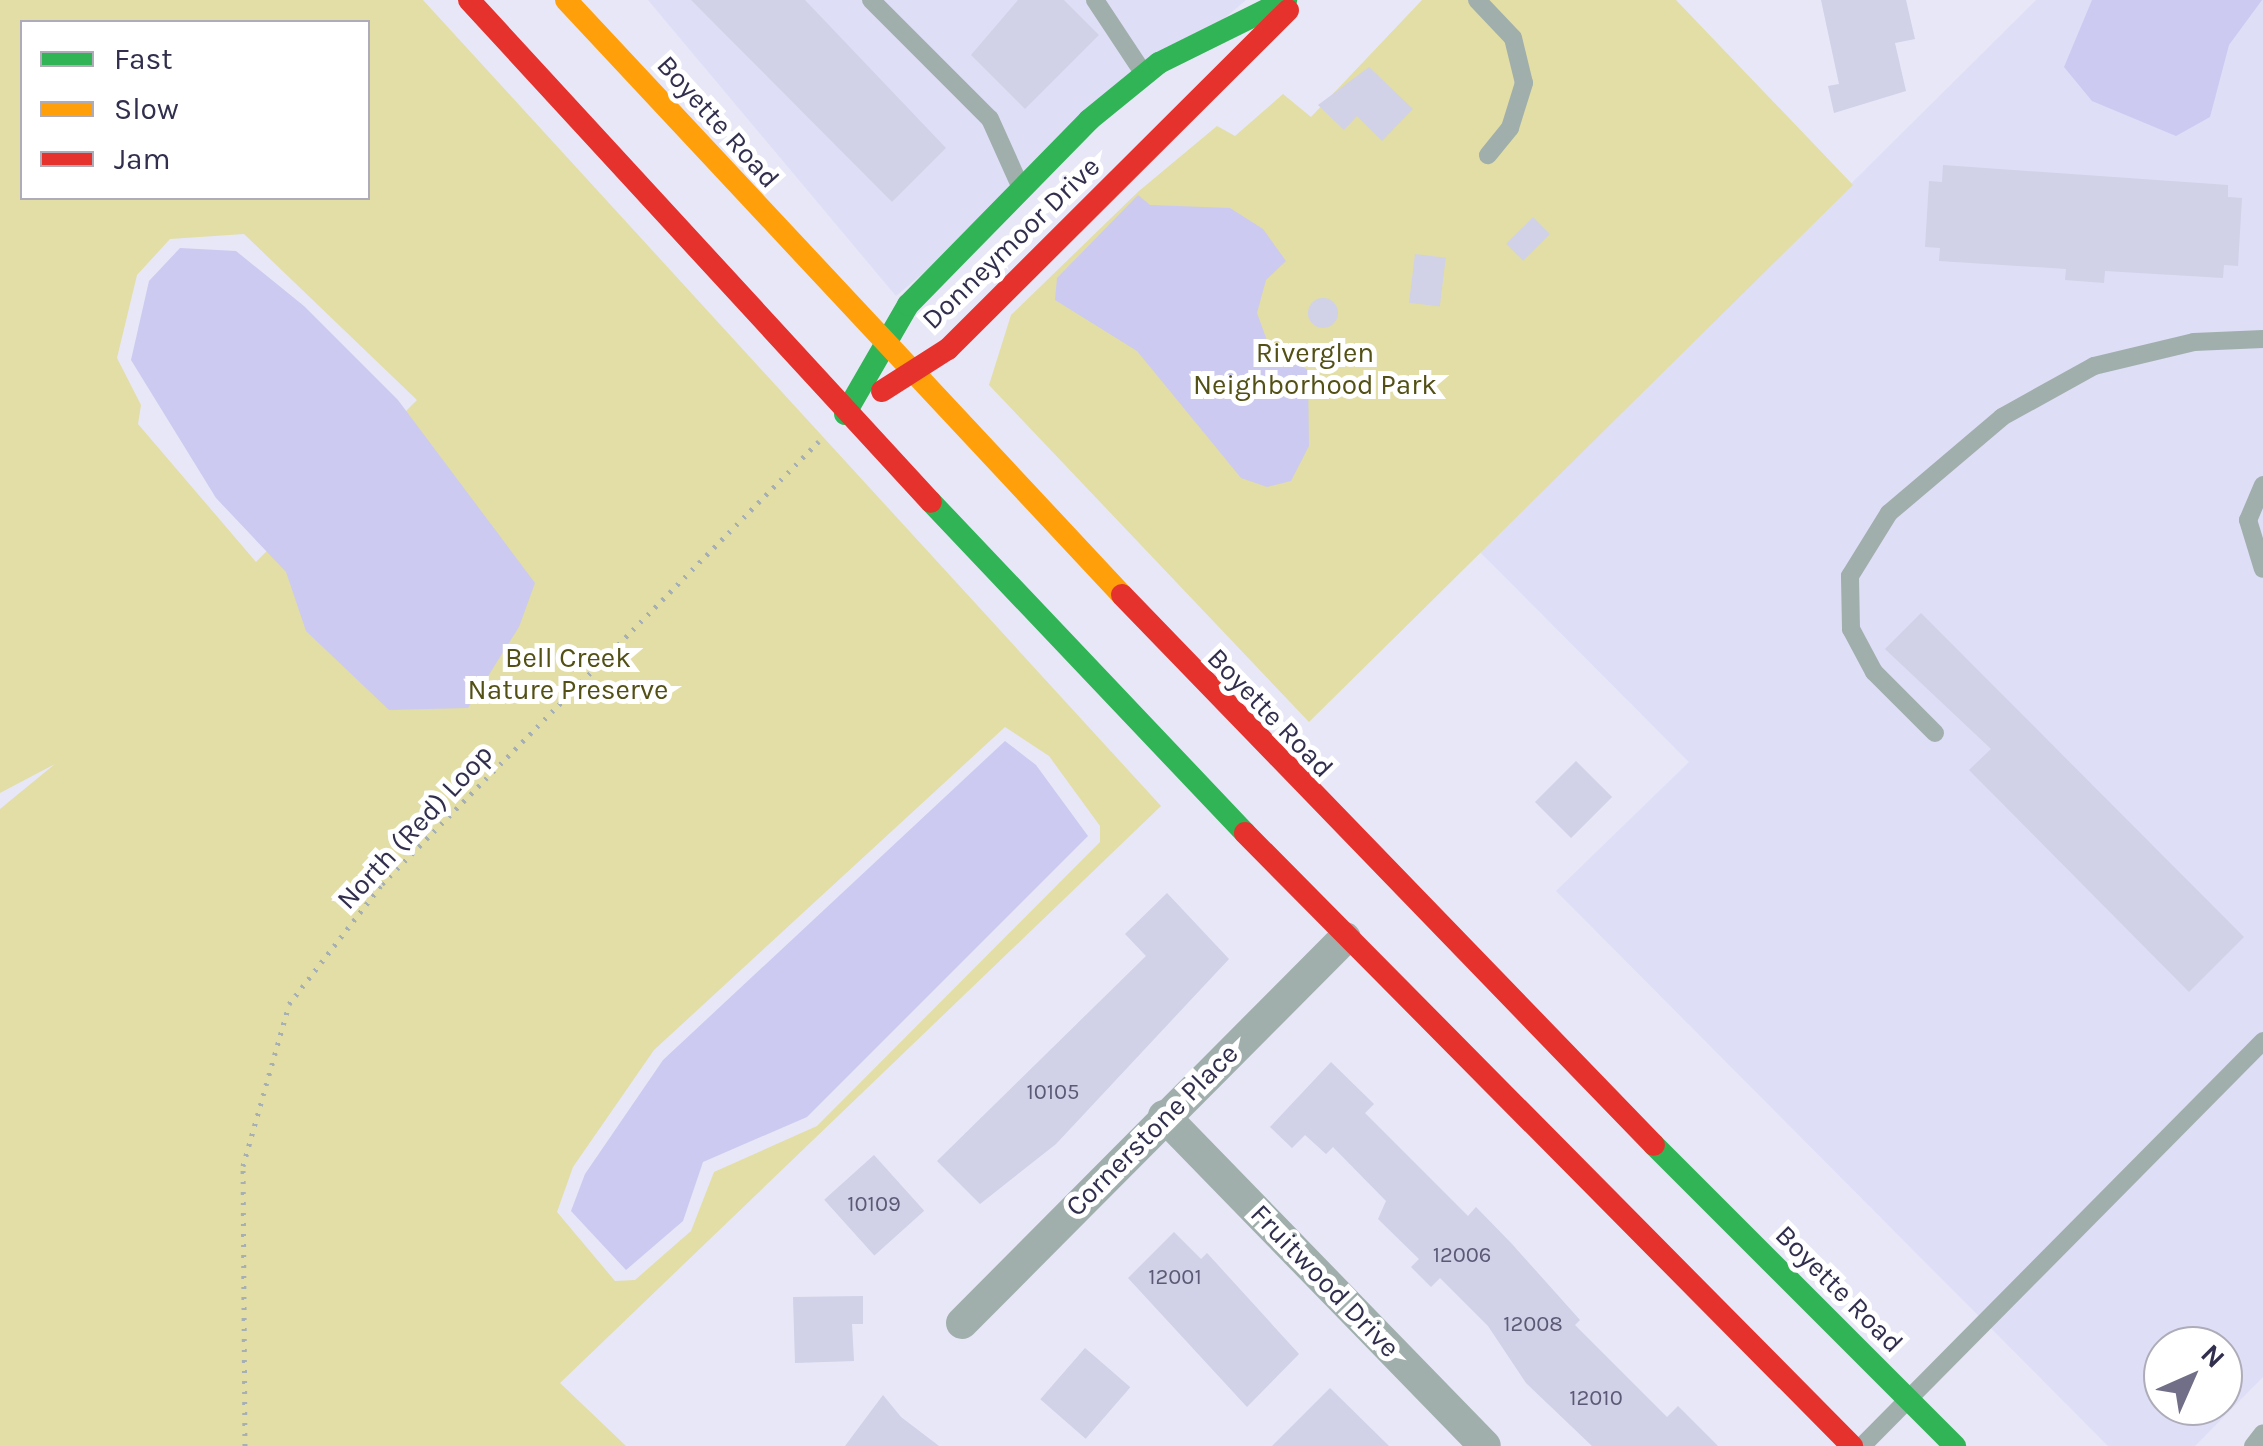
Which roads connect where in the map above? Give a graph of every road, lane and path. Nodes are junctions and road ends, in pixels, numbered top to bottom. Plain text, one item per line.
1 (469, 0) edge
2 (566, 0) edge
3 (871, 0) edge
4 (1096, 0) edge
5 (1286, 0) edge
6 (1298, 0) edge
7 (1477, 0) edge
8 (1144, 74) junction
9 (1488, 155) dead end
10 (1021, 190) junction
11 (2263, 338) edge
12 (883, 348) junction
13 (908, 375) junction
14 (846, 414) junction
15 (809, 451) dead end
16 (2263, 484) edge
17 (2263, 569) edge
18 (1935, 733) dead end
19 (1345, 938) junction
20 (2263, 1041) edge
21 (1164, 1116) junction
22 (962, 1324) dead end
23 (1908, 1400) junction
24 (2263, 1434) edge
25 (1475, 1442) edge
26 (245, 1446) edge
27 (1852, 1446) edge
28 (1862, 1446) edge
29 (1954, 1446) edge
30 (2253, 1446) edge

1 - 14 main road
2 - 12 main road, Boyette Road
3 - 10 lane
4 - 8 lane
5 - 8 main road, Donneymoor Drive
6 - 13 main road, Donneymoor Drive
7 - 9 lane
8 - 10 main road, Donneymoor Drive
10 - 12 main road, Donneymoor Drive
11 - 18 lane
12 - 13 main road, Boyette Road
12 - 14 main road, Donneymoor Drive
13 - 14 main road, Donneymoor Drive
13 - 23 main road, Boyette Road
14 - 19 main road
15 - 26 path, North (Red) Loop
16 - 17 lane
19 - 21 street, Cornerstone Place
19 - 27 main road
20 - 23 lane
21 - 22 street, Cornerstone Place
21 - 25 street, Fruitwood Drive
23 - 28 lane
23 - 29 main road, Boyette Road
24 - 30 lane

